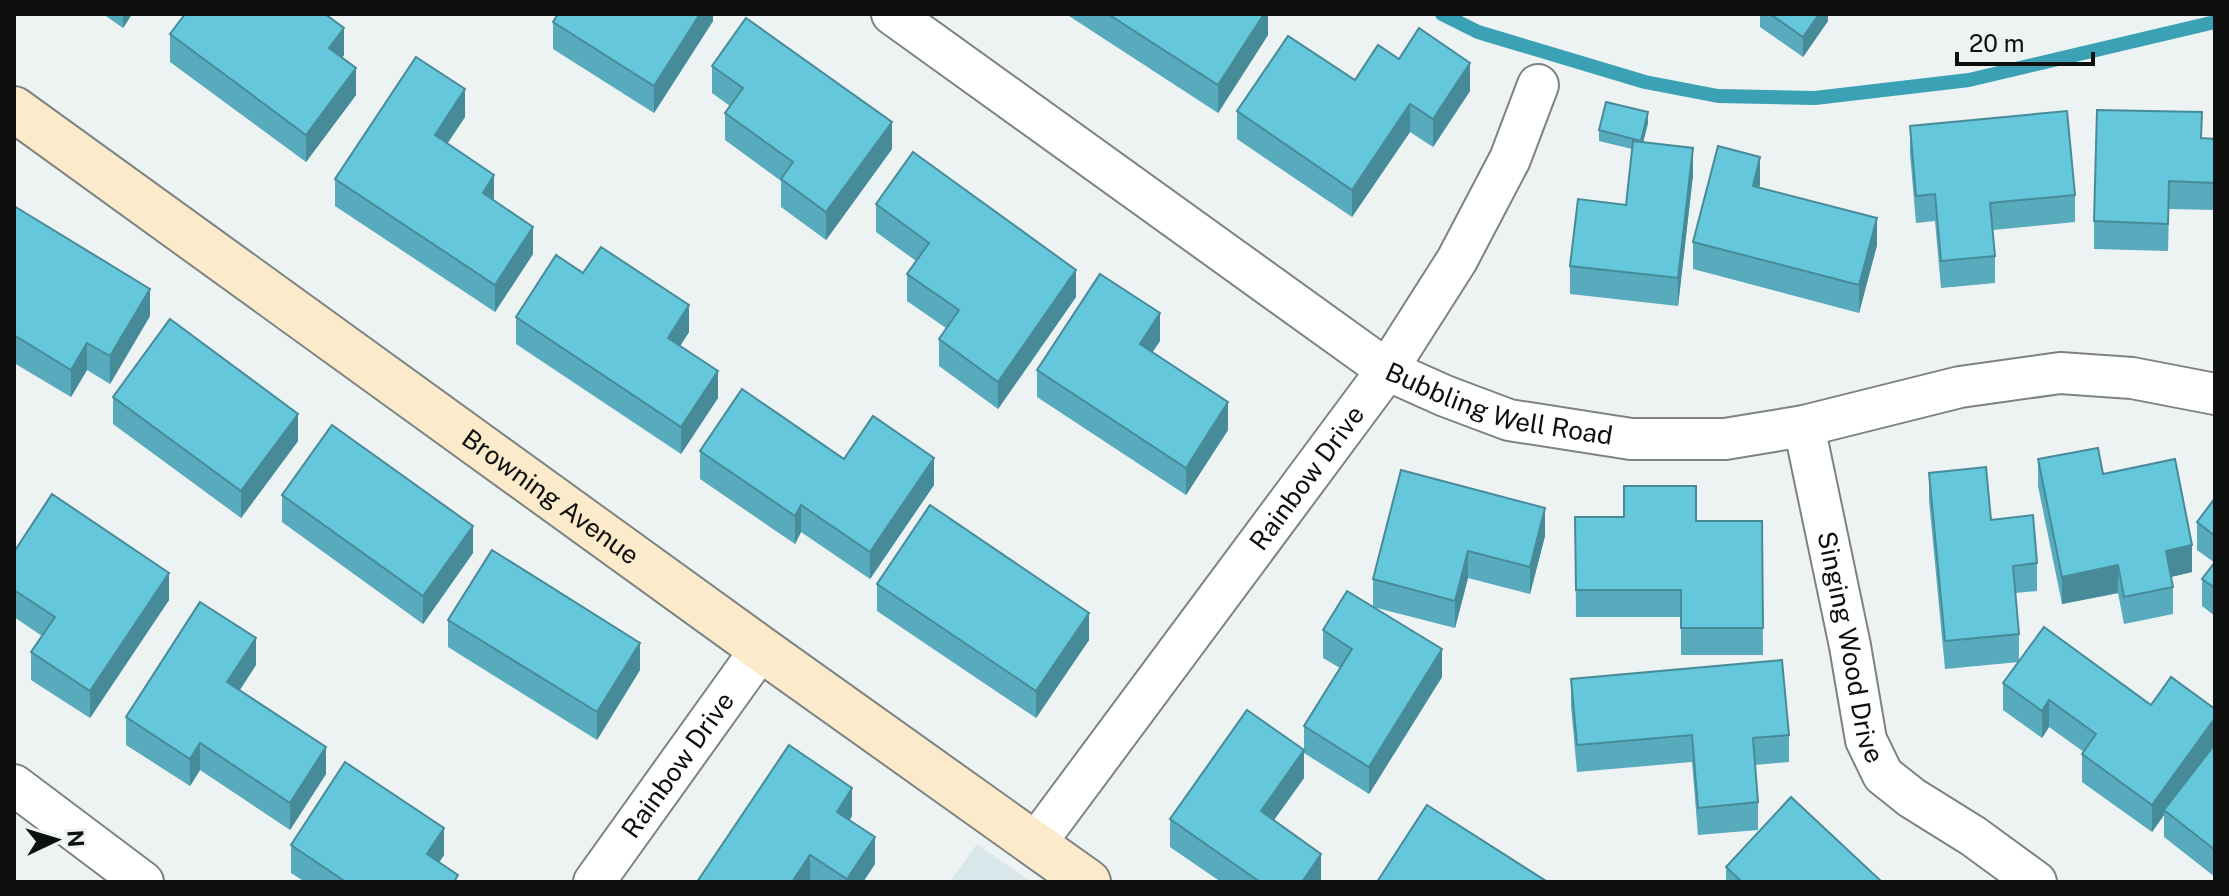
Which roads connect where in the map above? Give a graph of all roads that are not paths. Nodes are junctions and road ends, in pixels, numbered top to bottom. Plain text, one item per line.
1 (892, 14) edge
2 (1538, 85) dead end
3 (14, 109) edge
4 (1387, 370) junction
5 (2215, 394) edge
6 (1804, 426) junction
7 (761, 649) junction
8 (14, 785) edge
9 (1035, 844) junction
10 (143, 882) edge
11 (594, 882) edge
12 (1088, 882) edge
13 (2036, 882) edge

1 - 4 street, Bubbling Well Road
2 - 4 street, Rainbow Drive
3 - 7 street, Browning Avenue
4 - 6 street, Bubbling Well Road
4 - 9 street, Rainbow Drive
5 - 6 street, Bubbling Well Road
6 - 13 street, Singing Wood Drive
7 - 9 street, Browning Avenue
7 - 11 street, Rainbow Drive
8 - 10 street
9 - 12 street, Browning Avenue

